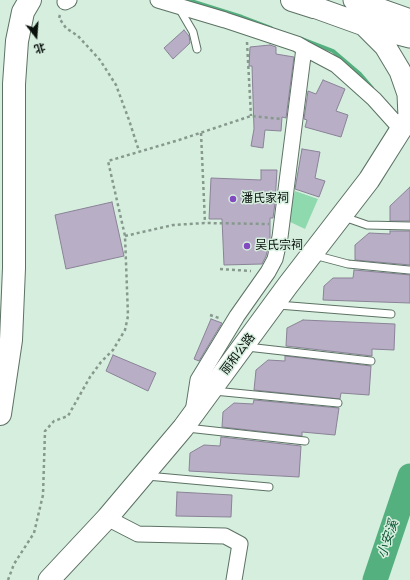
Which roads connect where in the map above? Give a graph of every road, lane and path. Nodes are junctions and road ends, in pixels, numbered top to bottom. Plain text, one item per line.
1 (30, 0) edge
2 (292, 0) edge
3 (391, 0) edge
4 (67, 1) edge
5 (168, 2) edge
6 (314, 7) joint
7 (362, 10) edge
8 (410, 20) edge
9 (246, 27) junction
10 (410, 37) edge
11 (304, 48) junction
12 (197, 49) dead end
13 (251, 116) junction
14 (407, 120) edge
15 (295, 121) junction
16 (201, 133) junction
17 (139, 151) junction
18 (342, 216) junction
19 (205, 223) junction
20 (282, 224) junction
21 (410, 226) edge
22 (125, 236) junction
23 (312, 255) junction
24 (220, 269) dead end
25 (409, 270) dead end
26 (268, 272) junction
27 (274, 305) junction
28 (390, 314) dead end
29 (243, 346) junction
30 (371, 361) dead end
31 (210, 391) junction
32 (338, 402) dead end
33 (0, 414) edge
34 (188, 420) junction
35 (305, 441) dead end
36 (143, 476) junction
37 (269, 486) dead end
38 (107, 518) junction
39 (8, 580) edge
40 (49, 580) edge
41 (234, 580) edge

1 - 33 highway
2 - 6 highway
3 - 7 main road
4 - 17 path
5 - 9 street
5 - 12 lane
6 - 7 main road
7 - 8 main road
7 - 10 main road
7 - 14 main road
9 - 11 street
9 - 13 path
11 - 14 street
11 - 15 street
13 - 15 path
13 - 16 path
14 - 18 main road, 丽和公路
15 - 20 street
16 - 17 path
16 - 19 path
17 - 22 path
18 - 21 lane
18 - 23 main road, 丽和公路
19 - 20 path
19 - 22 path
20 - 26 street
22 - 39 path
23 - 25 lane
23 - 27 main road, 丽和公路
24 - 26 path
26 - 34 street
27 - 28 lane
27 - 29 main road, 丽和公路
29 - 30 lane
29 - 31 main road, 丽和公路
31 - 32 lane
31 - 34 main road, 丽和公路
34 - 35 lane
34 - 36 main road, 丽和公路
36 - 37 lane
36 - 38 main road, 丽和公路
38 - 40 main road, 丽和公路
38 - 41 street

